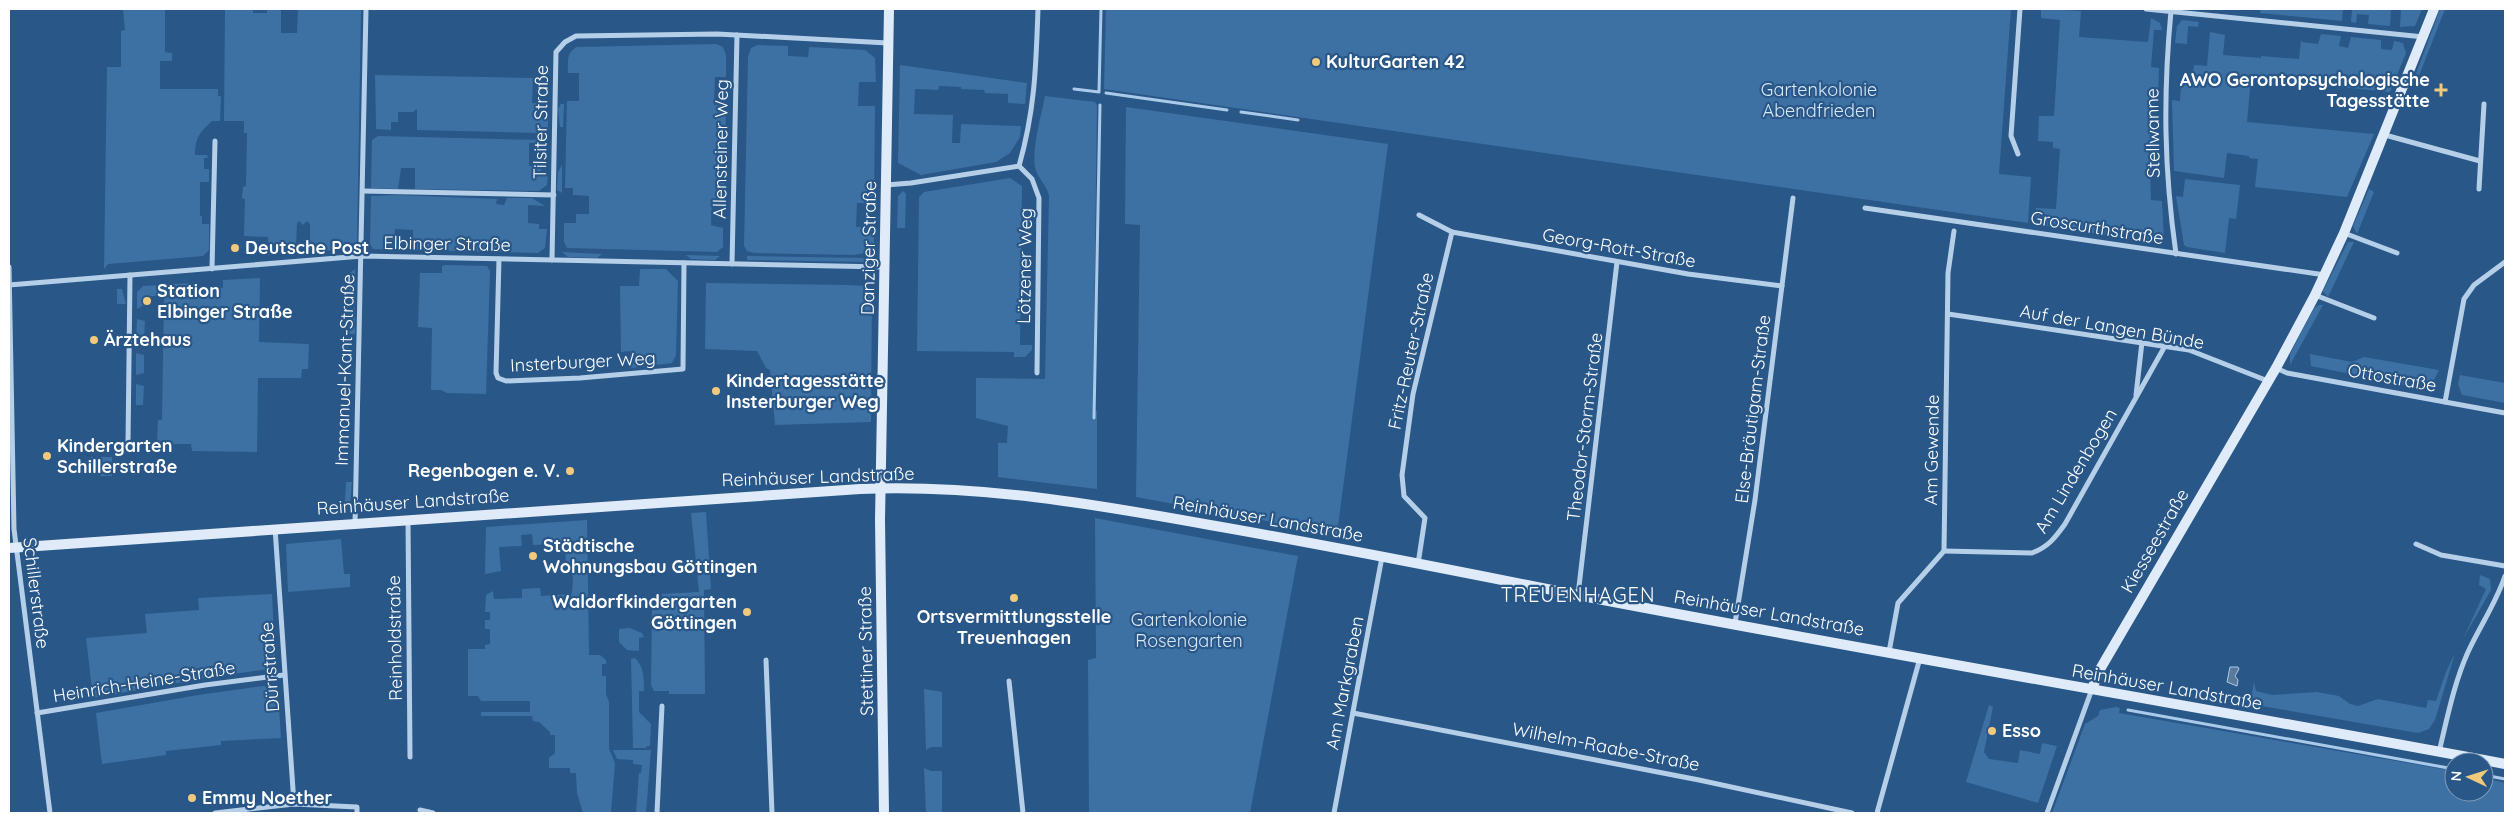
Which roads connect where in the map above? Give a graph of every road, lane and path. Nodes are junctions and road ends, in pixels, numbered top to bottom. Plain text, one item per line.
1 (366, 9) edge
2 (889, 9) edge
3 (1038, 9) edge
4 (2020, 9) edge
5 (2146, 9) edge
6 (2434, 9) edge
7 (2171, 11) junction
8 (737, 35) junction
9 (2424, 37) junction
10 (888, 42) junction
11 (2484, 104) dead end
12 (2385, 135) junction
13 (215, 141) dead end
14 (2018, 154) dead end
15 (2480, 161) junction
16 (1019, 166) junction
17 (886, 185) junction
18 (2479, 189) dead end
19 (363, 191) junction
20 (554, 195) junction
21 (1793, 198) dead end
22 (1865, 208) dead end
23 (1419, 215) dead end
24 (1954, 231) dead end
25 (1452, 232) junction
26 (2344, 233) junction
27 (2397, 253) dead end
28 (2176, 254) junction
29 (362, 256) junction
30 (499, 259) junction
31 (552, 260) junction
32 (1617, 262) junction
33 (2505, 262) edge
34 (684, 263) junction
35 (732, 264) junction
36 (885, 267) junction
37 (9, 268) edge
38 (212, 268) junction
39 (130, 275) junction
40 (2325, 275) junction
41 (9, 285) edge
42 (1782, 286) junction
43 (2315, 295) junction
44 (1948, 314) junction
45 (2374, 318) dead end
46 (2142, 342) junction
47 (2165, 346) junction
48 (2276, 368) junction
49 (1036, 373) dead end
50 (2268, 381) junction
51 (2136, 398) junction
52 (2445, 402) junction
53 (2505, 413) edge
54 (128, 443) dead end
55 (880, 488) junction
56 (408, 519) junction
57 (355, 523) junction
58 (275, 528) junction
59 (2416, 544) dead end
60 (12, 548) edge
61 (1944, 551) junction
62 (1382, 557) junction
63 (1418, 564) junction
64 (2505, 566) edge
65 (2505, 576) edge
66 (1578, 595) junction
67 (1736, 623) junction
68 (1889, 652) junction
69 (1920, 658) junction
70 (766, 660) dead end
71 (284, 676) junction
72 (1009, 681) dead end
73 (2092, 689) junction
74 (662, 706) dead end
75 (37, 713) junction
76 (1353, 713) junction
77 (2439, 752) junction
78 (410, 757) dead end
79 (2505, 764) edge
80 (294, 804) junction
81 (420, 810) dead end
82 (50, 813) edge
83 (215, 813) edge
84 (357, 813) edge
85 (433, 813) edge
86 (657, 813) edge
87 (772, 813) edge
88 (884, 813) edge
89 (1023, 813) edge
90 (1334, 813) edge
91 (1852, 813) edge
92 (1877, 813) edge
93 (2047, 813) edge

1 - 19 street, Immanuel-Kant-Straße
2 - 10 main road, Danziger Straße
3 - 16 street
4 - 14 street
5 - 7 street
6 - 9 main road, Kiesseestraße
7 - 9 street
7 - 28 street, Stellwanne
8 - 10 street, Tilsiter Straße
8 - 20 street, Tilsiter Straße
8 - 35 street, Allensteiner Weg
9 - 12 main road, Kiesseestraße
10 - 17 main road, Danziger Straße
11 - 15 street
12 - 15 street
12 - 26 main road, Kiesseestraße
13 - 38 street
15 - 18 street
16 - 17 street
16 - 49 street, Lötzener Weg
17 - 36 main road, Danziger Straße
19 - 20 street
19 - 29 street, Immanuel-Kant-Straße
20 - 31 street, Tilsiter Straße
21 - 42 street, Else-Bräutigam-Straße
22 - 28 street, Groscurthstraße
23 - 25 street
24 - 44 street, Am Gewende
25 - 32 street, Georg-Rott-Straße
25 - 63 street, Fritz-Reuter-Straße
26 - 27 street
26 - 40 main road, Kiesseestraße
28 - 40 street, Groscurthstraße
29 - 30 street, Elbinger Straße
29 - 38 street, Elbinger Straße
29 - 57 street, Immanuel-Kant-Straße
30 - 31 street, Elbinger Straße
30 - 34 street, Insterburger Weg
31 - 34 street, Elbinger Straße
32 - 42 street, Georg-Rott-Straße
32 - 66 street, Theodor-Storm-Straße
33 - 52 street
34 - 35 street, Elbinger Straße
35 - 36 street, Elbinger Straße
36 - 55 main road, Danziger Straße
37 - 41 street, Schillerstraße
38 - 39 street, Elbinger Straße
39 - 41 street, Elbinger Straße
39 - 54 street
40 - 43 main road, Kiesseestraße
41 - 60 street, Schillerstraße
42 - 67 street, Else-Bräutigam-Straße
43 - 45 street
43 - 48 main road, Kiesseestraße
44 - 46 street, Auf der Langen Bünde
44 - 61 street, Am Gewende
46 - 47 street, Auf der Langen Bünde
46 - 51 street, Am Lindenbogen
47 - 50 street, Auf der Langen Bünde
47 - 51 street, Am Lindenbogen
48 - 50 main road, Kiesseestraße
48 - 52 street, Ottostraße
50 - 73 main road, Kiesseestraße
51 - 61 street, Am Lindenbogen
52 - 53 street, Ottostraße
55 - 56 main road, Reinhäuser Landstraße
55 - 62 main road, Reinhäuser Landstraße
55 - 88 main road, Stettiner Straße
56 - 57 main road, Reinhäuser Landstraße
56 - 78 street, Reinholdstraße
57 - 58 main road, Reinhäuser Landstraße
58 - 60 main road, Reinhäuser Landstraße
58 - 71 street, Dürrstraße
59 - 64 street
60 - 75 street, Schillerstraße
61 - 68 street
62 - 63 main road, Reinhäuser Landstraße
62 - 76 street, Am Markgraben
63 - 66 main road, Reinhäuser Landstraße
65 - 77 street
66 - 67 main road, Reinhäuser Landstraße
67 - 68 main road, Reinhäuser Landstraße
68 - 69 main road, Reinhäuser Landstraße
69 - 73 main road, Reinhäuser Landstraße
69 - 92 street
70 - 87 street
71 - 75 street, Heinrich-Heine-Straße
71 - 80 street, Dürrstraße
72 - 89 street
73 - 77 main road, Reinhäuser Landstraße
73 - 93 street, Kiesseestraße
74 - 86 street
75 - 82 street, Schillerstraße
76 - 90 street, Am Markgraben
76 - 91 street, Wilhelm-Raabe-Straße
77 - 79 main road, Reinhäuser Landstraße
80 - 83 street
80 - 84 street
81 - 85 street

